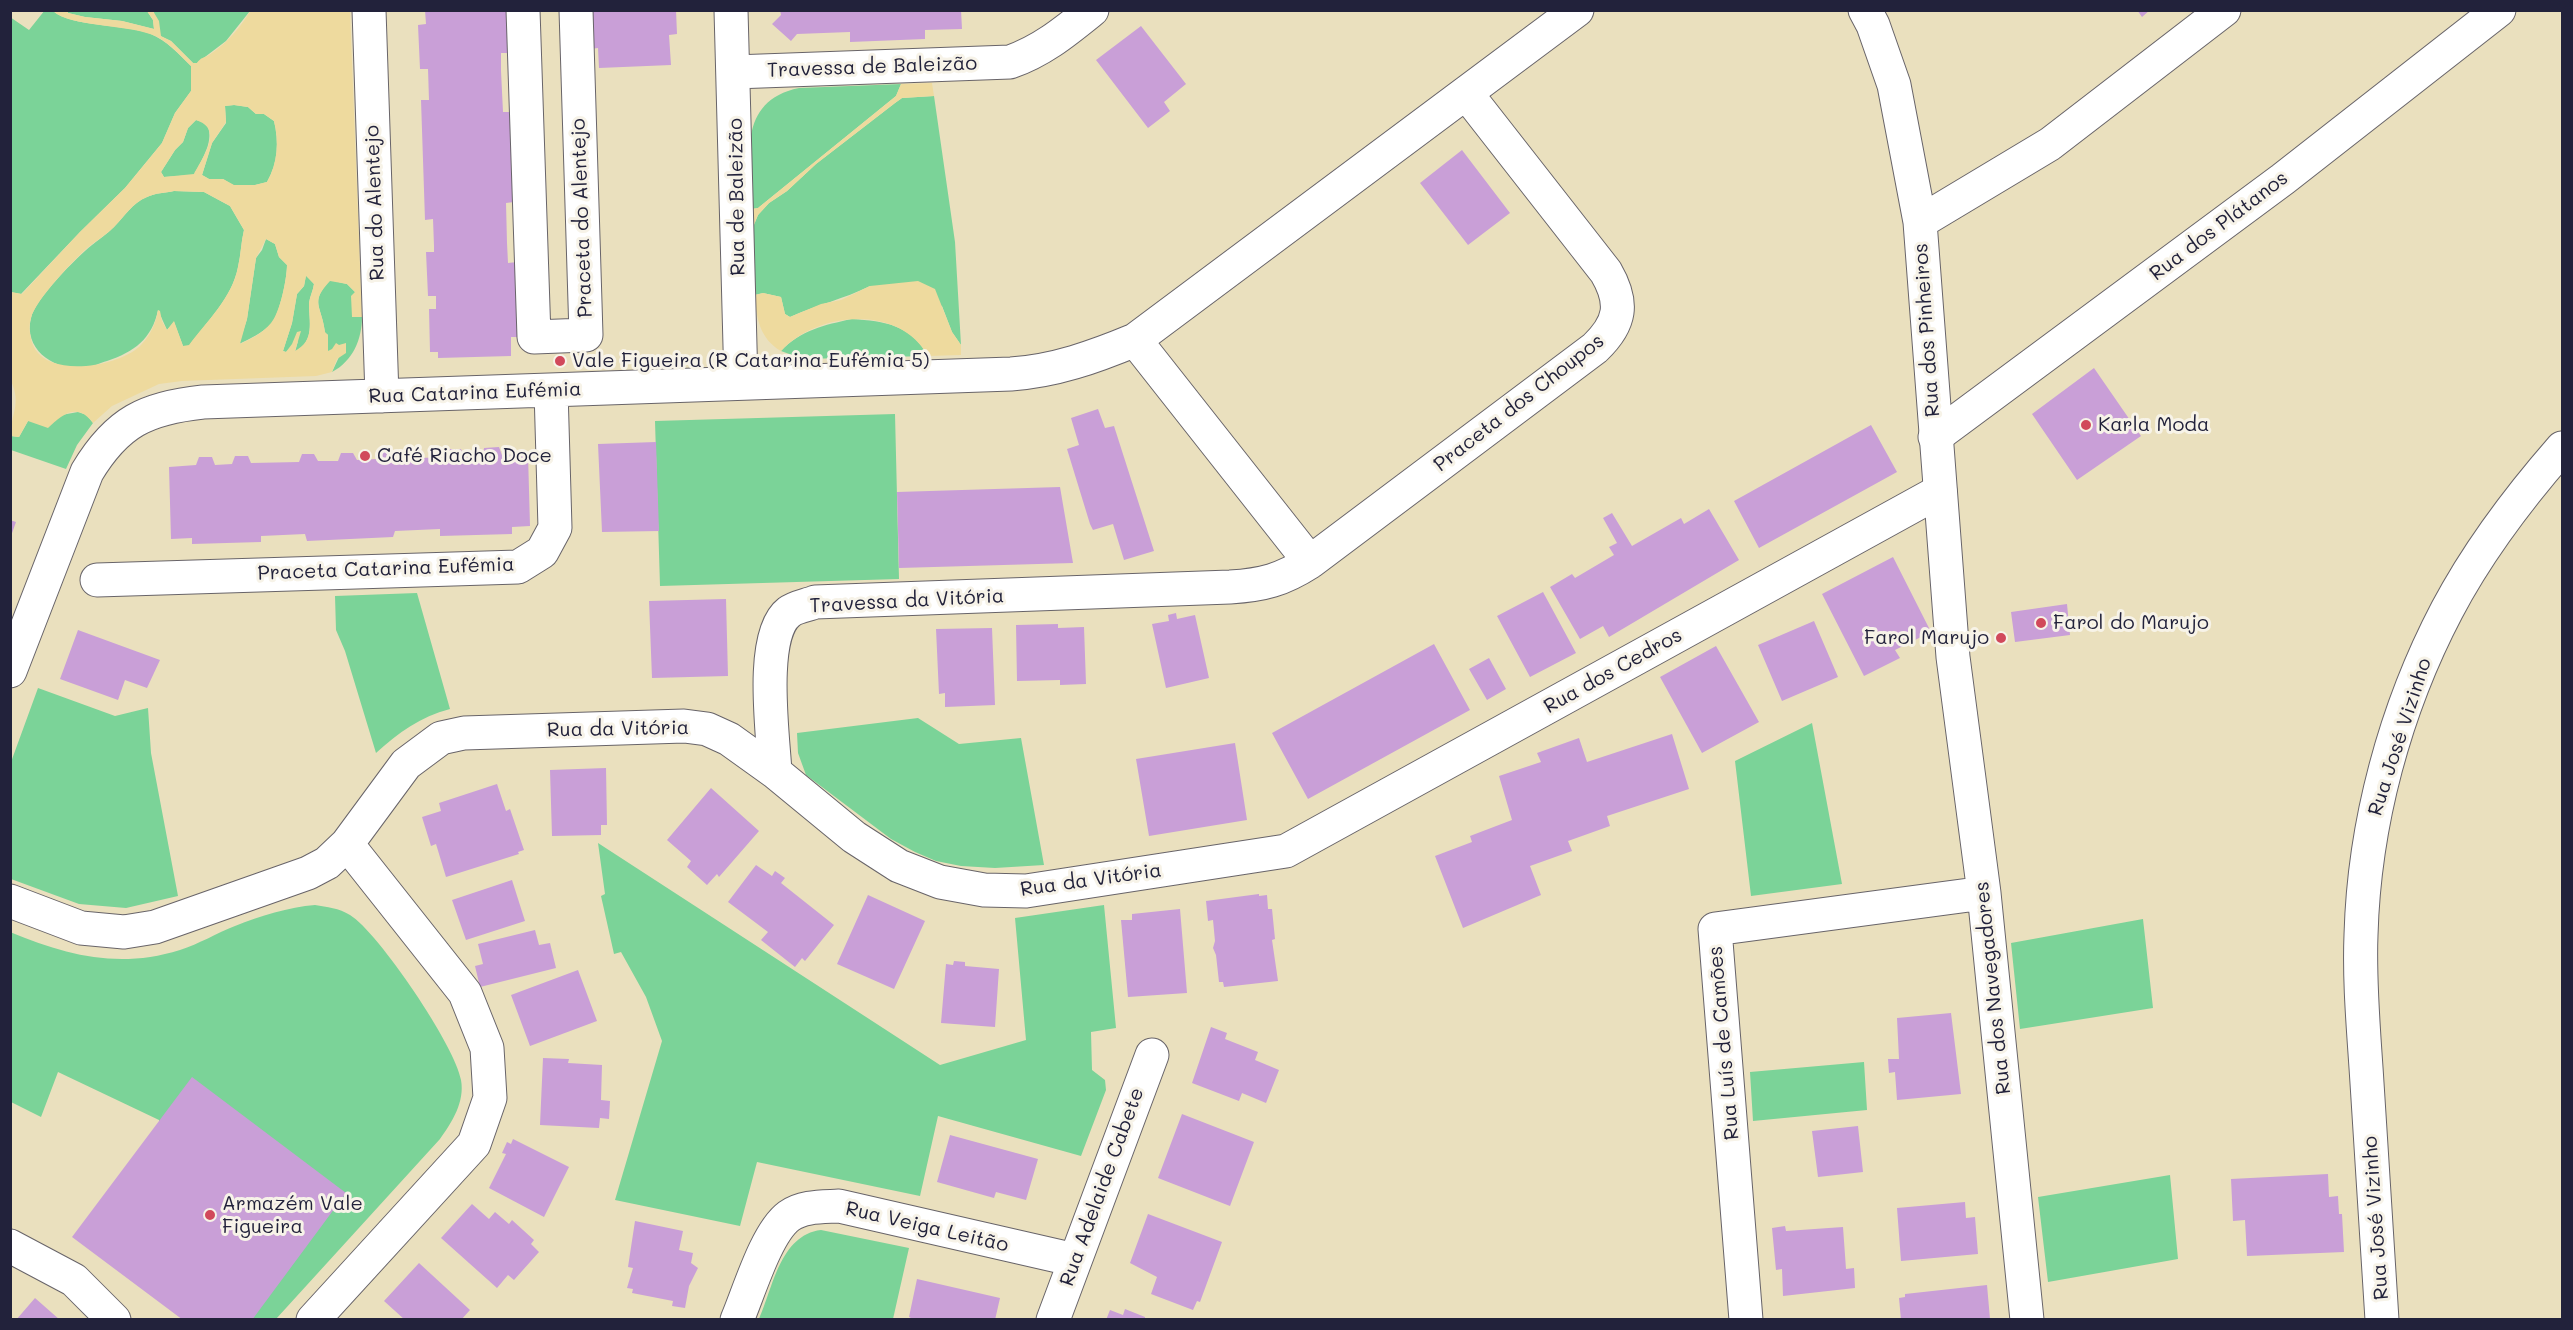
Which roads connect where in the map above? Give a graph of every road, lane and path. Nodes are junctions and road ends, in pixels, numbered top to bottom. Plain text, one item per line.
1 (369, 10) edge
2 (523, 10) edge
3 (576, 10) edge
4 (731, 10) edge
5 (1092, 10) edge
6 (1577, 10) edge
7 (1865, 10) edge
8 (2223, 10) edge
9 (2499, 10) edge
10 (734, 72) junction
11 (1466, 93) junction
12 (1920, 222) junction
13 (1135, 340) junction
14 (741, 383) junction
15 (551, 390) junction
16 (382, 396) junction
17 (1935, 437) junction
18 (2562, 448) edge
19 (1940, 491) junction
20 (1310, 562) junction
21 (98, 580) dead end
22 (1191, 588) joint
23 (1953, 657) joint
24 (10, 671) edge
25 (775, 772) junction
26 (347, 844) junction
27 (1286, 850) joint
28 (1984, 892) junction
29 (10, 901) edge
30 (1152, 1055) dead end
31 (10, 1246) edge
32 (1075, 1260) junction
33 (114, 1320) edge
34 (314, 1320) edge
35 (737, 1320) edge
36 (1053, 1320) edge
37 (1746, 1320) edge
38 (2027, 1320) edge
39 (2382, 1320) edge

1 - 16 street, Rua do Alentejo
2 - 3 street, Praceta do Alentejo
4 - 10 street, Rua de Baleizão
5 - 10 street, Travessa de Baleizão
6 - 11 street
7 - 12 street, Rua dos Pinheiros
8 - 12 street
9 - 17 street, Rua dos Plátanos
10 - 14 street, Rua de Baleizão
11 - 13 street
11 - 20 street, Praceta dos Choupos
12 - 17 street, Rua dos Pinheiros
13 - 14 street, Rua Catarina Eufémia
13 - 20 street
14 - 15 street, Rua Catarina Eufémia
15 - 16 street, Rua Catarina Eufémia
15 - 21 street, Praceta Catarina Eufémia
16 - 24 street, Rua Catarina Eufémia
17 - 19 street, Rua dos Pinheiros
18 - 39 street, Rua José Vizinho
19 - 23 street, Rua dos Pinheiros
19 - 27 street, Rua dos Cedros
20 - 22 street, Praceta dos Choupos
22 - 25 street, Travessa da Vitória
23 - 28 street, Rua dos Navegadores
25 - 26 street, Rua da Vitória
25 - 27 street, Rua da Vitória
26 - 29 street, Rua da Vitória
26 - 34 street
28 - 37 street, Rua Luís de Camões
28 - 38 street, Rua dos Navegadores
30 - 32 street, Rua Adelaide Cabete
31 - 33 street
32 - 35 street, Rua Veiga Leitão
32 - 36 street, Rua Adelaide Cabete

